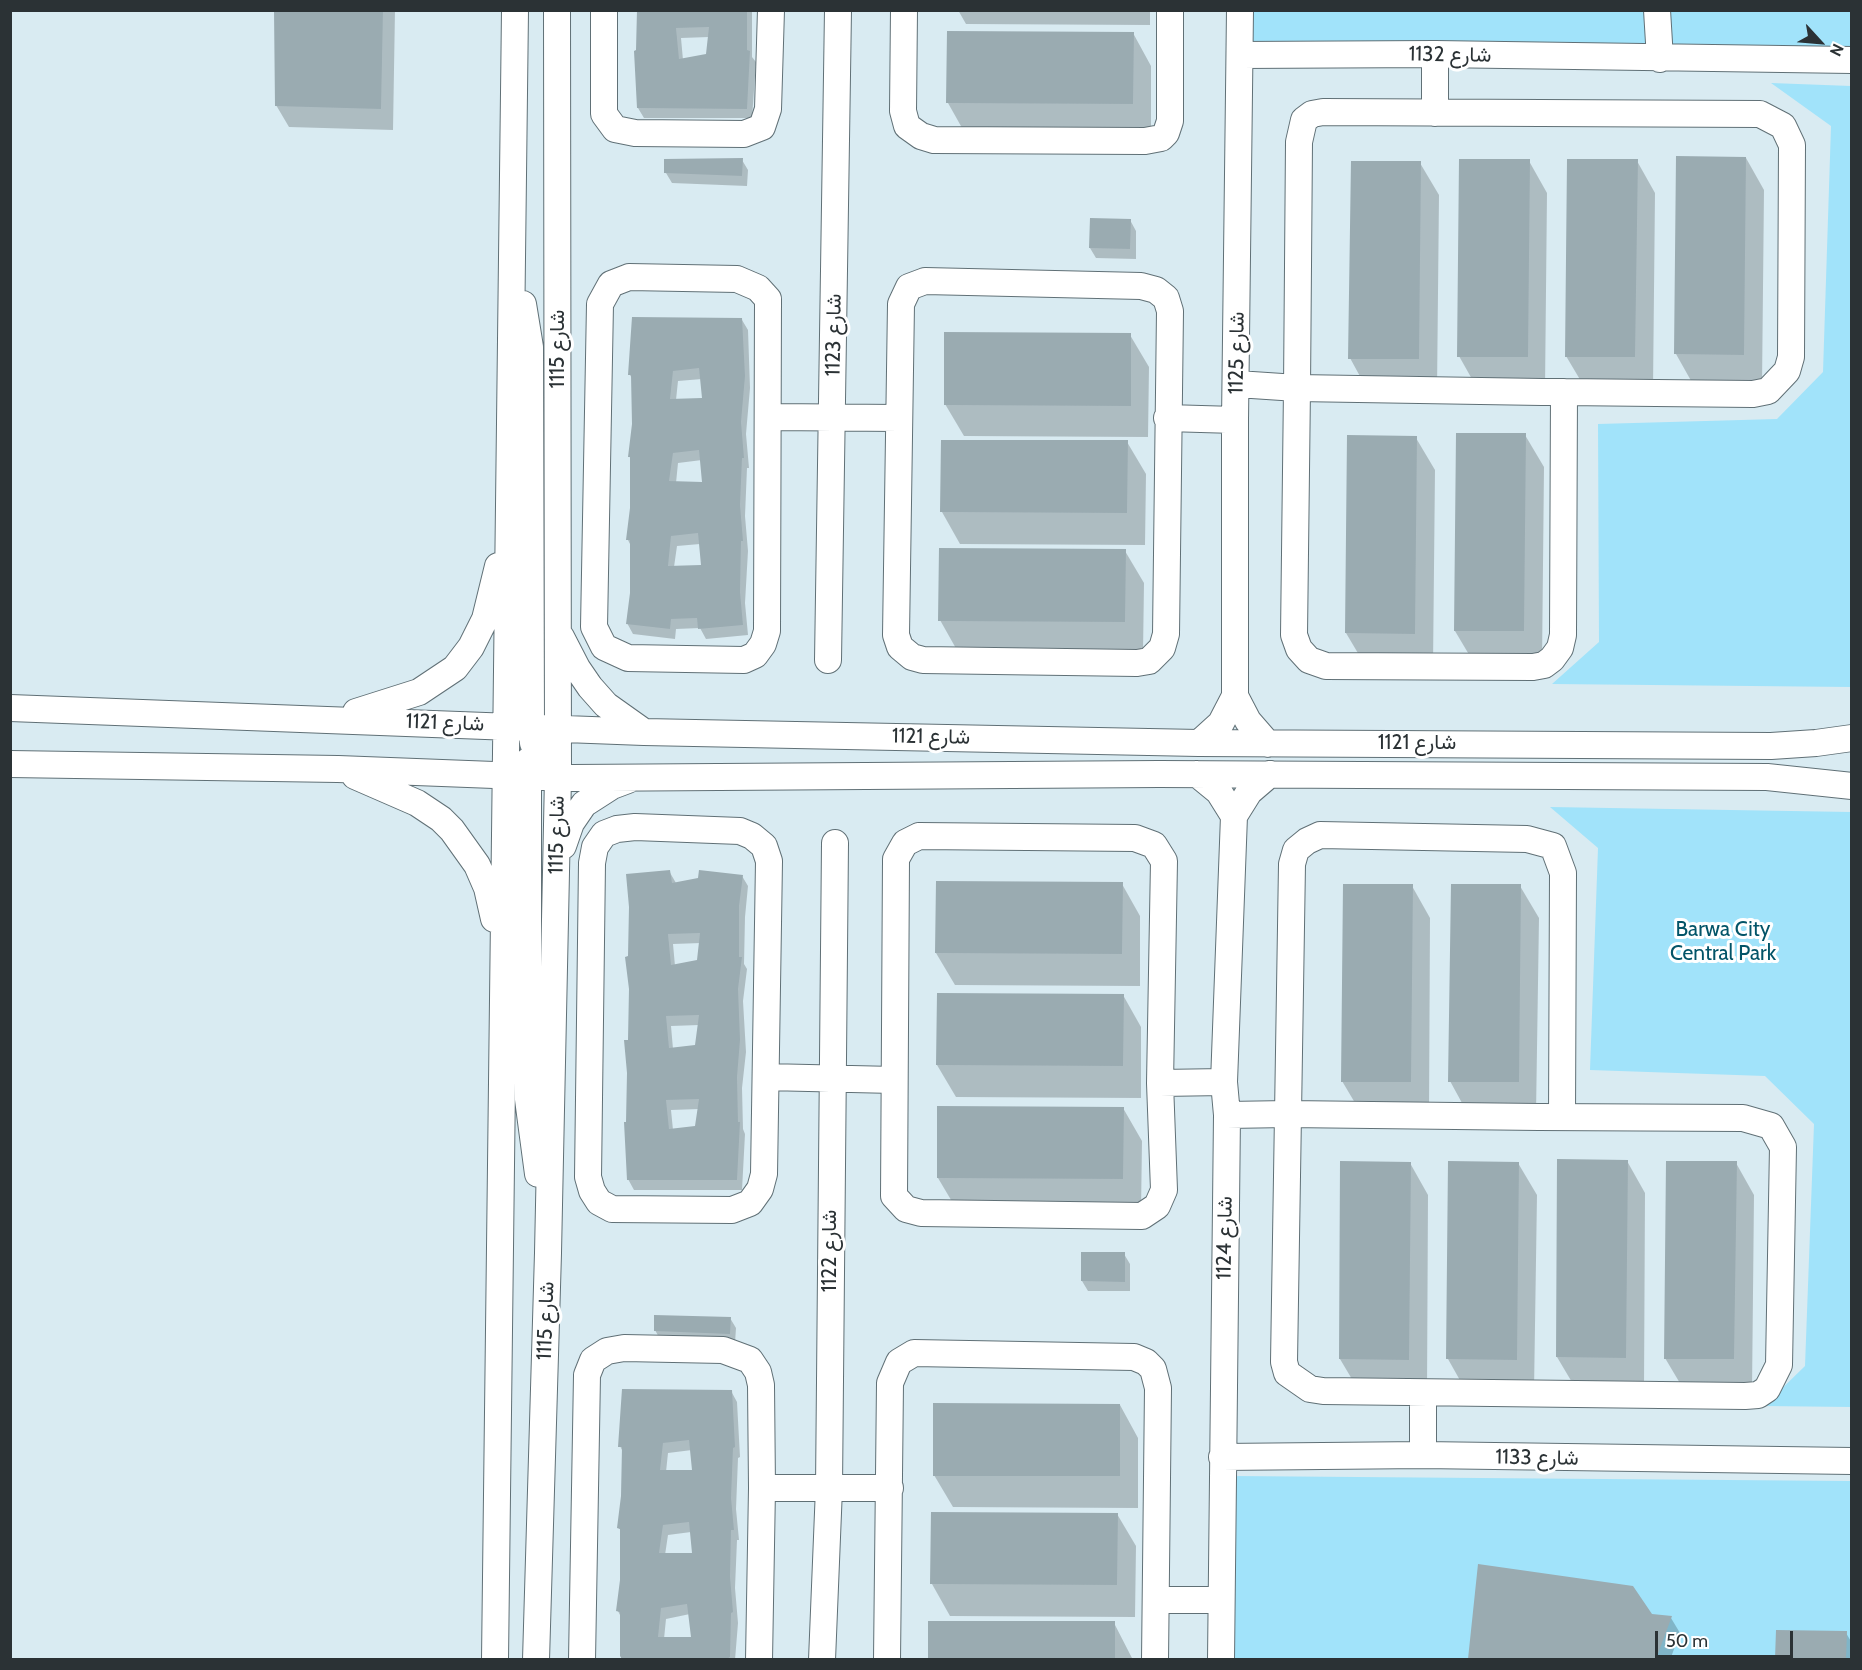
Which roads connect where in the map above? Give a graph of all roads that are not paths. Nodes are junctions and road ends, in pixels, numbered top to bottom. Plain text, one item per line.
1 (515, 10) edge
2 (557, 10) edge
3 (604, 10) edge
4 (771, 10) edge
5 (838, 10) edge
6 (904, 10) edge
7 (1170, 10) edge
8 (1240, 10) edge
9 (1657, 10) edge
10 (1436, 54) junction
11 (1240, 55) junction
12 (1660, 59) junction
13 (1851, 60) edge
14 (1435, 112) junction
15 (512, 246) junction
16 (1237, 384) junction
17 (1297, 388) junction
18 (1564, 392) junction
19 (769, 417) junction
20 (833, 417) junction
21 (899, 418) junction
22 (1167, 418) junction
23 (1235, 420) junction
24 (508, 518) junction
25 (559, 631) junction
26 (828, 660) dead end
27 (1235, 696) junction
28 (10, 708) edge
29 (330, 719) junction
30 (519, 726) junction
31 (559, 728) junction
32 (644, 732) junction
33 (1851, 738) edge
34 (1199, 743) junction
35 (1268, 744) junction
36 (10, 764) edge
37 (338, 769) junction
38 (1197, 774) junction
39 (1270, 774) junction
40 (518, 776) junction
41 (558, 777) junction
42 (637, 777) junction
43 (1851, 786) edge
44 (1234, 816) junction
45 (835, 843) dead end
46 (557, 876) junction
47 (503, 958) junction
48 (766, 1077) junction
49 (831, 1079) junction
50 (894, 1080) junction
51 (1224, 1082) junction
52 (1160, 1083) junction
53 (1227, 1114) junction
54 (1288, 1114) junction
55 (1562, 1117) junction
56 (548, 1253) junction
57 (1423, 1394) junction
58 (1423, 1455) junction
59 (1222, 1457) junction
60 (1851, 1461) edge
61 (762, 1488) junction
62 (829, 1488) junction
63 (890, 1488) junction
64 (1156, 1600) junction
65 (1221, 1600) junction
66 (495, 1659) edge
67 (536, 1659) edge
68 (582, 1659) edge
69 (759, 1659) edge
70 (822, 1659) edge
71 (887, 1659) edge
72 (1155, 1659) edge
73 (1221, 1659) edge

1 - 15 street
2 - 25 street, شارع 1115
3 - 4 street
5 - 20 street, شارع 1123
6 - 7 street
8 - 11 street, شارع 1125
9 - 12 street
10 - 11 street, شارع 1132
10 - 12 street, شارع 1132
10 - 14 street
11 - 16 street, شارع 1125
12 - 13 street, شارع 1132
14 - 17 street
14 - 18 street
15 - 24 street
15 - 30 street
16 - 17 street
16 - 23 street, شارع 1125
17 - 18 street
17 - 18 street
19 - 19 street
19 - 20 street
20 - 21 street
20 - 26 street, شارع 1123
21 - 22 street
21 - 22 street
22 - 23 street
23 - 27 street, شارع 1125
24 - 29 street
24 - 30 street
25 - 31 street, شارع 1115
25 - 32 street
27 - 34 street, شارع 1125
27 - 35 street, شارع 1125
28 - 29 street, شارع 1121
29 - 30 street, شارع 1121
30 - 31 street, شارع 1121
30 - 40 street
30 - 41 street
31 - 32 street, شارع 1121
31 - 41 street, شارع 1115
32 - 34 street, شارع 1121
33 - 35 street, شارع 1121
34 - 35 street, شارع 1121
36 - 37 street, شارع 1121
37 - 40 street, شارع 1121
37 - 47 street
38 - 39 street, شارع 1121
38 - 42 street, شارع 1121
38 - 44 street
39 - 43 street, شارع 1121
39 - 44 street
40 - 41 street, شارع 1121
40 - 47 street
40 - 56 street
41 - 42 street, شارع 1121
41 - 46 street, شارع 1115
42 - 46 street
44 - 51 street, شارع 1124
45 - 49 street, شارع 1122
46 - 56 street, شارع 1115
47 - 66 street
48 - 48 street
48 - 49 street
49 - 50 street
49 - 62 street, شارع 1122
50 - 52 street
50 - 52 street
51 - 52 street
51 - 53 street, شارع 1124
53 - 54 street
53 - 59 street, شارع 1124
54 - 55 street
54 - 55 street
54 - 57 street
55 - 57 street
56 - 67 street, شارع 1115
57 - 58 street
58 - 59 street, شارع 1133
58 - 60 street, شارع 1133
59 - 65 street, شارع 1124
61 - 62 street
61 - 68 street
61 - 69 street
62 - 63 street
62 - 70 street, شارع 1122
63 - 64 street
63 - 71 street
64 - 65 street
64 - 72 street
65 - 73 street, شارع 1124

